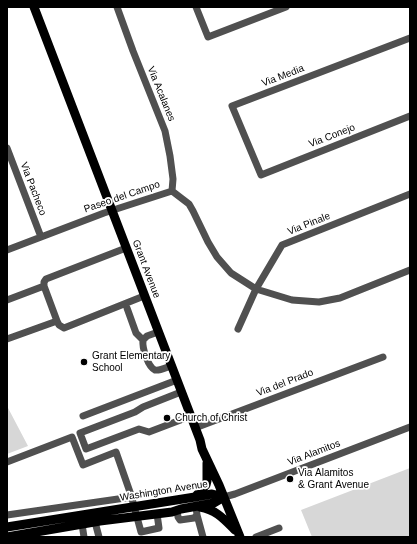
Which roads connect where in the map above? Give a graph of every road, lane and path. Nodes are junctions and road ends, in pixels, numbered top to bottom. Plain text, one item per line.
1 (34, 7) edge
2 (117, 7) edge
3 (196, 7) edge
4 (286, 7) edge
5 (410, 38) edge
6 (410, 116) edge
7 (7, 148) edge
8 (15, 171) junction
9 (7, 174) edge
10 (260, 174) joint
11 (172, 191) junction
12 (410, 194) edge
13 (112, 210) junction
14 (41, 237) junction
15 (126, 248) junction
16 (7, 250) edge
17 (410, 270) edge
18 (44, 286) junction
19 (256, 289) junction
20 (144, 296) junction
21 (7, 300) edge
22 (127, 308) dead end
23 (56, 321) junction
24 (238, 329) dead end
25 (158, 332) junction
26 (7, 339) edge
27 (143, 340) junction
28 (383, 357) dead end
29 (171, 366) junction
30 (177, 380) junction
31 (181, 392) junction
32 (83, 416) dead end
33 (190, 416) junction
34 (410, 427) edge
35 (195, 428) junction
36 (207, 461) junction
37 (7, 462) edge
38 (132, 497) junction
39 (196, 497) junction
40 (224, 497) junction
41 (134, 507) junction
42 (45, 509) junction
43 (196, 511) junction
44 (16, 514) junction
45 (157, 514) junction
46 (7, 515) edge
47 (137, 517) junction
48 (46, 521) junction
49 (95, 522) junction
50 (82, 524) junction
51 (18, 525) junction
52 (7, 527) edge
53 (279, 528) dead end
54 (239, 535) edge
55 (7, 537) edge
56 (84, 537) edge
57 (99, 537) edge
58 (203, 537) edge
59 (256, 537) edge

1 - 13 main road, Grant Avenue
2 - 11 street, Via Acalanes
3 - 4 street
5 - 10 street, Via Media
6 - 10 street, Via Conejo
7 - 8 street, Via Pacheco
8 - 9 street
8 - 14 street, Via Pacheco
11 - 13 street, Paseo del Campo
11 - 19 street, Paseo del Campo
12 - 19 street, Via Pinale
13 - 14 street, Paseo del Campo
13 - 15 main road, Grant Avenue
14 - 16 street, Paseo del Campo
15 - 18 street
15 - 20 main road, Grant Avenue
17 - 19 street, Paseo del Campo
18 - 21 street
18 - 23 street
19 - 24 street, Via Pinale
20 - 23 street
20 - 25 main road, Grant Avenue
22 - 27 street
23 - 26 street
25 - 27 street
25 - 29 main road, Grant Avenue
27 - 29 street
28 - 35 street, Via del Prado
29 - 30 main road, Grant Avenue
30 - 31 main road, Grant Avenue
30 - 32 street
31 - 33 main road, Grant Avenue
31 - 33 street
33 - 35 main road, Grant Avenue
34 - 40 street, Via Alamitos
35 - 36 main road, Grant Avenue
36 - 39 main road
36 - 40 main road, Grant Avenue
37 - 38 street
38 - 41 street
38 - 42 street
39 - 40 main road, Washington Avenue
39 - 41 main road, Washington Avenue
40 - 43 main road, Washington Avenue
40 - 54 main road, Grant Avenue
41 - 47 street
41 - 48 main road, Washington Avenue
42 - 44 street
42 - 48 street
43 - 45 main road, Washington Avenue
43 - 54 main road
43 - 58 street
44 - 46 street
44 - 51 street
45 - 47 main road, Washington Avenue
45 - 47 street
47 - 49 main road, Washington Avenue
48 - 51 main road, Washington Avenue
49 - 50 main road, Washington Avenue
49 - 57 street
50 - 55 main road, Washington Avenue
50 - 56 street
51 - 52 main road, Washington Avenue
53 - 59 street

